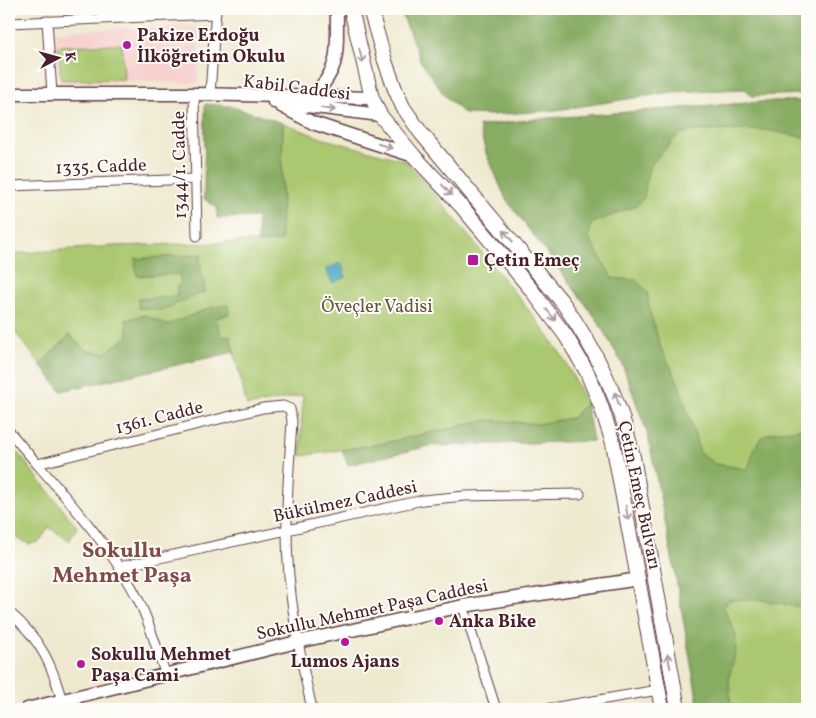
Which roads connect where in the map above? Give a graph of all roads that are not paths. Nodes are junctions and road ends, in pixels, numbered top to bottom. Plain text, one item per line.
1 (337, 9) edge
2 (351, 9) edge
3 (370, 9) edge
4 (216, 11) edge
5 (47, 21) junction
6 (9, 23) edge
7 (394, 89) junction
8 (52, 93) junction
9 (9, 94) edge
10 (194, 94) junction
11 (210, 94) junction
12 (312, 96) junction
13 (372, 98) junction
14 (275, 102) junction
15 (403, 107) junction
16 (380, 115) junction
17 (414, 156) junction
18 (195, 179) junction
19 (9, 186) edge
20 (197, 236) dead end
21 (9, 431) edge
22 (37, 464) junction
23 (580, 494) dead end
24 (286, 530) junction
25 (119, 567) junction
26 (654, 576) junction
27 (639, 578) junction
28 (463, 606) junction
29 (9, 612) edge
30 (297, 642) junction
31 (165, 673) junction
32 (658, 690) junction
33 (63, 705) edge
34 (27, 709) edge
35 (312, 709) edge
36 (496, 709) edge
37 (546, 709) edge
38 (662, 709) edge
39 (678, 709) edge

1 - 12 main road
2 -> 13 main road, Çetin Emeç Bulvarı
3 - 7 main road, Çetin Emeç Bulvarı
4 - 5 street
4 - 11 street
5 - 6 street
5 - 8 street
7 - 13 main road
7 - 15 main road, Çetin Emeç Bulvarı
8 - 9 main road, Kabil Caddesi
8 - 10 main road, Kabil Caddesi
10 - 11 main road, Kabil Caddesi
10 - 18 street, 1344/1. Cadde
11 - 12 main road, Kabil Caddesi
11 - 14 main road, Kabil Caddesi
12 - 13 main road, Kabil Caddesi
13 - 16 main road, Çetin Emeç Bulvarı
14 -> 16 main road, Kabil Caddesi
14 -> 17 main road
15 - 16 main road
26 -> 15 main road, Çetin Emeç Bulvarı
16 - 17 main road, Çetin Emeç Bulvarı
17 -> 27 main road, Çetin Emeç Bulvarı
18 - 19 street, 1335. Cadde
18 - 20 street, 1344/1. Cadde
21 - 22 street
22 - 24 street, 1361. Cadde
22 - 25 street
23 - 24 street, Bükülmez Caddesi
24 - 25 street, Bükülmez Caddesi
24 - 30 street
25 - 31 street
26 - 27 main road
39 -> 26 main road, Çetin Emeç Bulvarı
27 - 28 main road, Sokullu Mehmet Paşa Caddesi
27 - 32 main road, Çetin Emeç Bulvarı
28 - 30 main road, Sokullu Mehmet Paşa Caddesi
28 - 36 street
29 - 33 street
30 - 31 main road, Sokullu Mehmet Paşa Caddesi
30 - 35 street
31 - 33 main road, Sokullu Mehmet Paşa Caddesi
32 - 37 street
32 - 38 main road, Çetin Emeç Bulvarı
33 - 34 main road, Sokullu Mehmet Paşa Caddesi

